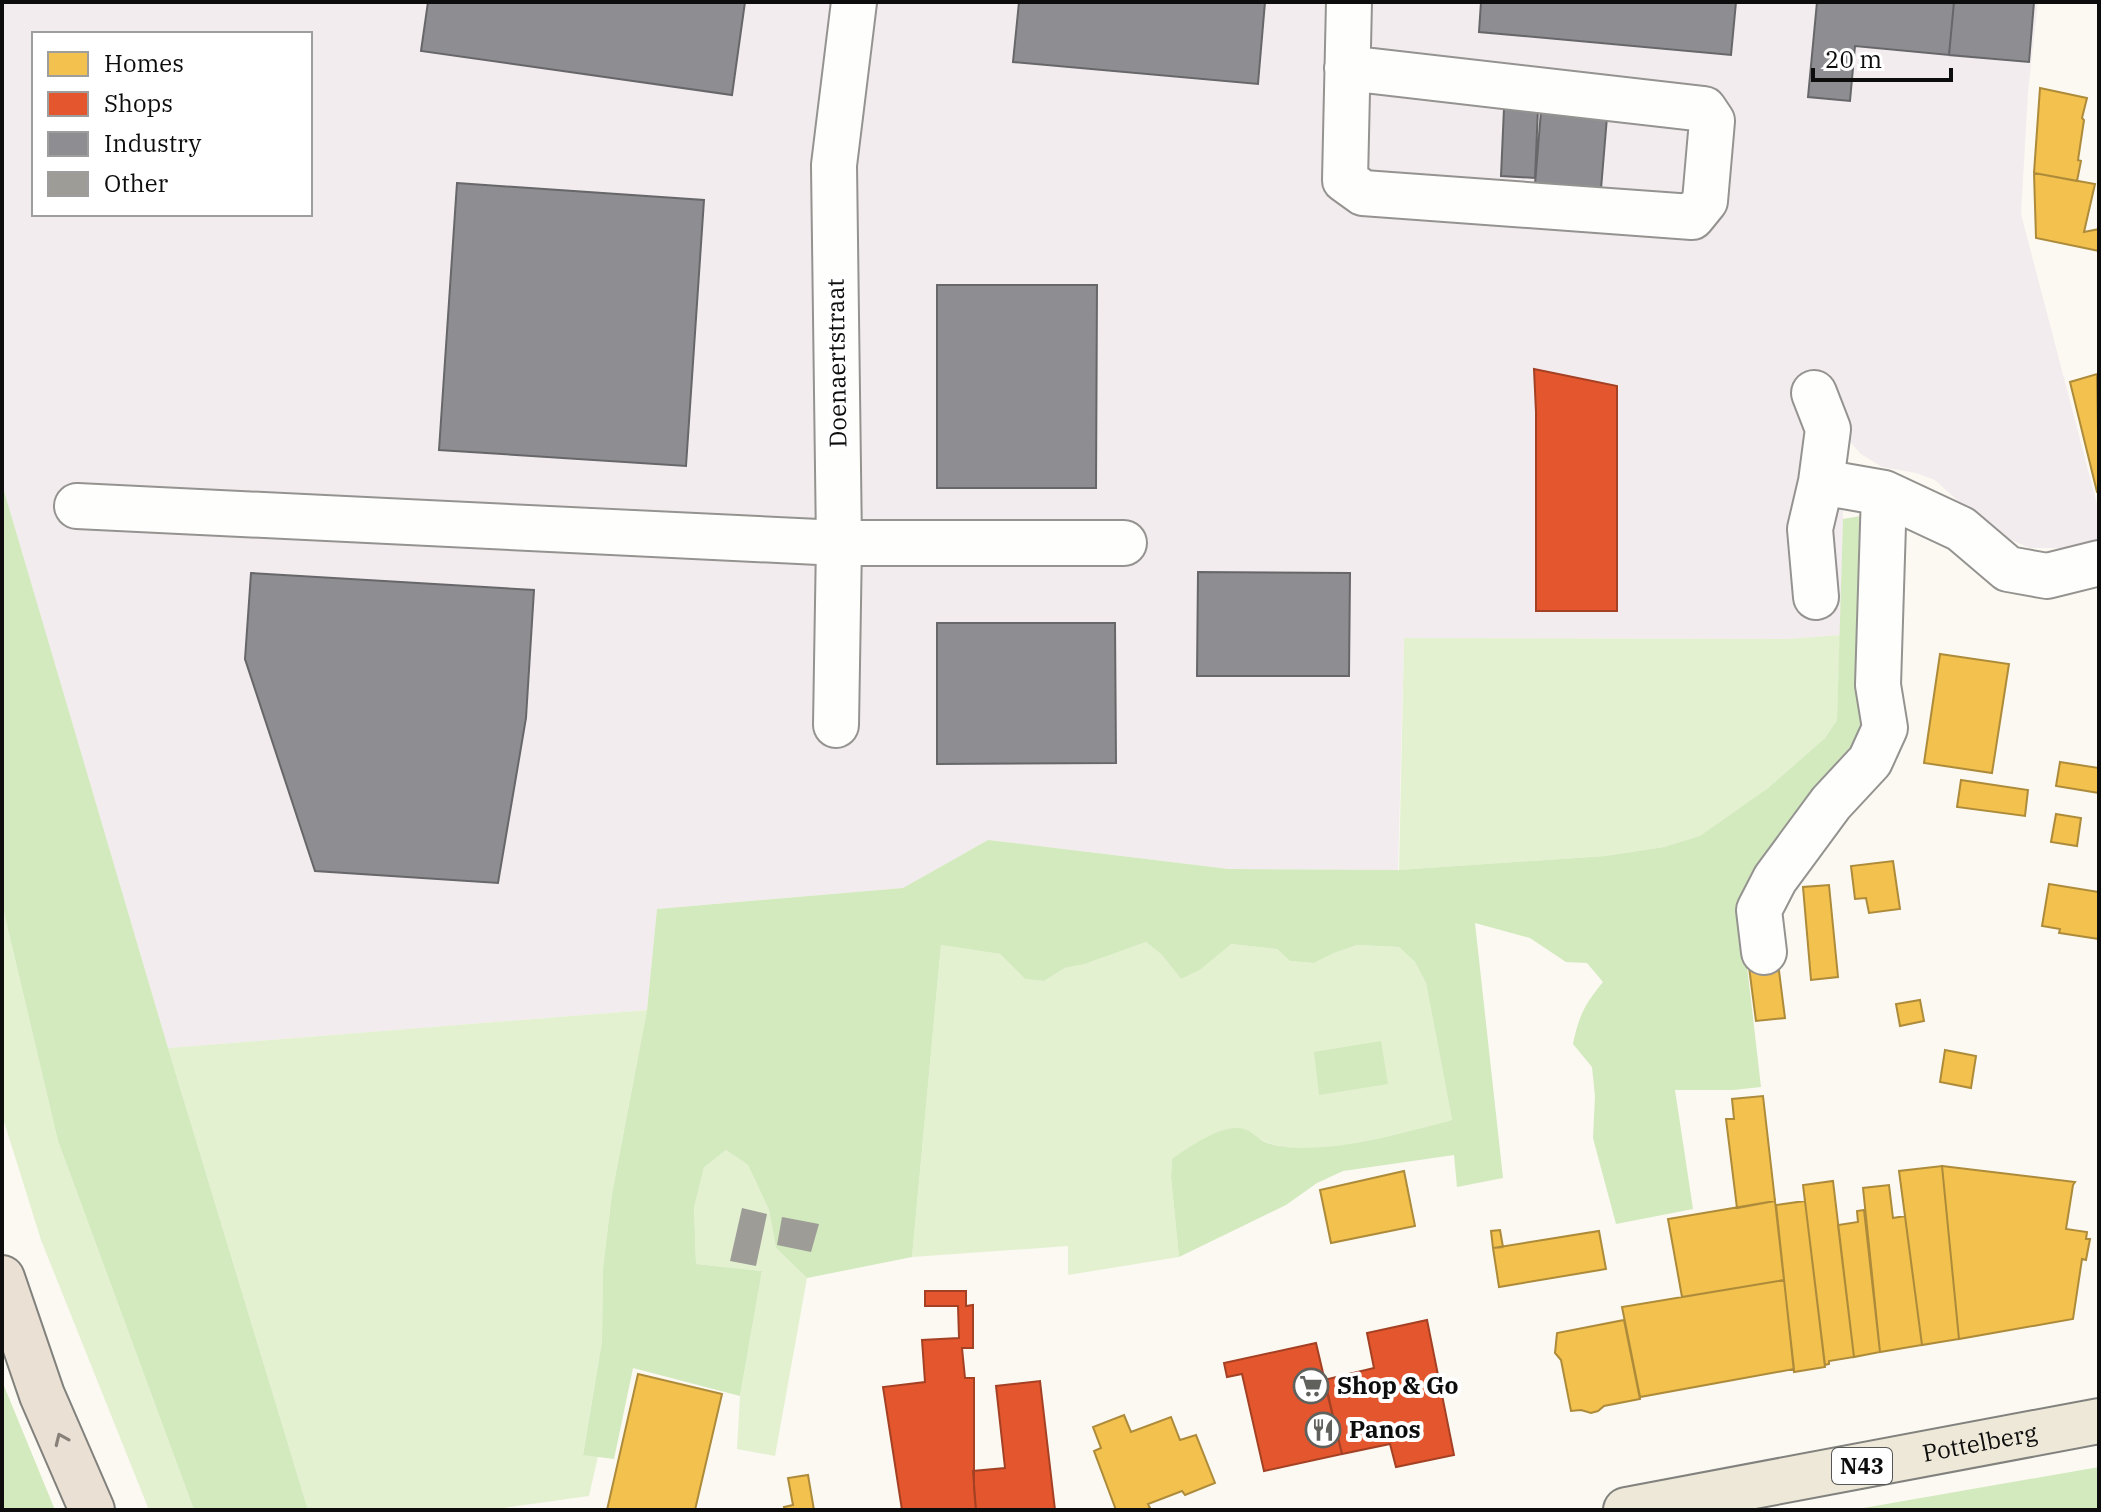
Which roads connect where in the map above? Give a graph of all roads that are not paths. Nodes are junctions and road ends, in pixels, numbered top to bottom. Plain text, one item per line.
1 (854, 2) edge
2 (1349, 2) edge
3 (1347, 68) junction
4 (1814, 393) dead end
5 (1821, 482) junction
6 (1884, 493) junction
7 (77, 506) dead end
8 (839, 543) junction
9 (1124, 543) dead end
10 (2099, 563) edge
11 (1816, 597) dead end
12 (836, 725) dead end
13 (1764, 952) dead end
14 (2, 1278) edge
15 (2099, 1421) edge
16 (92, 1510) edge
17 (1626, 1510) edge

1 - 8 street, Doenaertstraat
2 - 3 street
3 - 3 street
4 - 5 street
5 - 6 street
5 - 11 street
6 - 10 street
6 - 13 street
7 - 8 street
8 - 9 street
8 - 12 street, Doenaertstraat
16 -> 14 highway
15 - 17 main road, Pottelberg / N43

